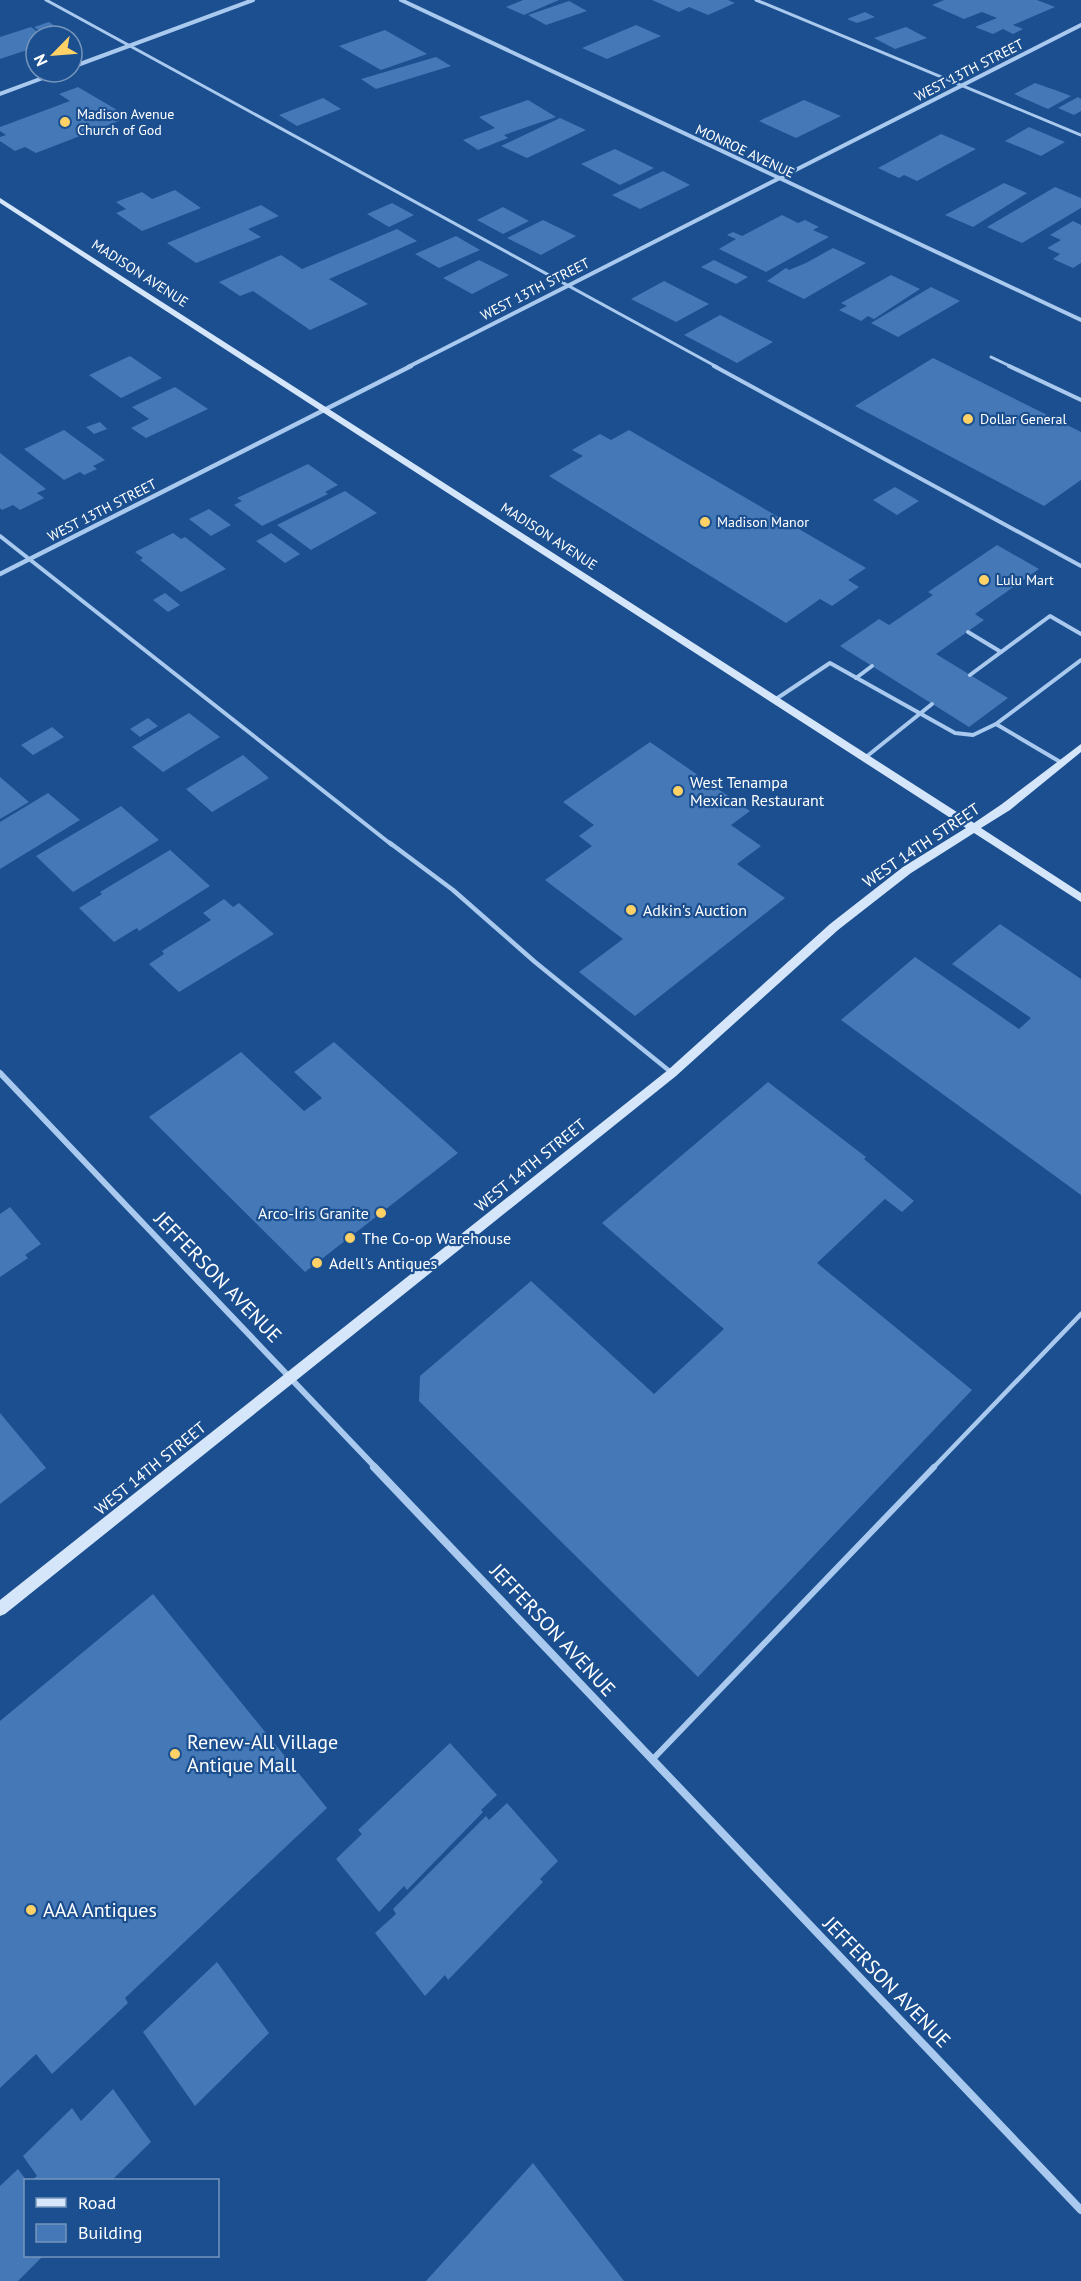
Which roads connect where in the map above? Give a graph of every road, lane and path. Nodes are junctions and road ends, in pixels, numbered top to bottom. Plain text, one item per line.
1 (46, 0) edge
2 (253, 0) edge
3 (400, 0) edge
4 (756, 0) edge
5 (1081, 25) edge
6 (130, 46) junction
7 (84, 63) edge
8 (27, 84) edge
9 (962, 85) junction
10 (0, 94) edge
11 (1081, 135) edge
12 (779, 178) junction
13 (0, 200) edge
14 (566, 285) junction
15 (1081, 320) edge
16 (991, 357) dead end
17 (1081, 400) edge
18 (322, 410) junction
19 (0, 536) edge
20 (28, 560) junction
21 (1081, 566) edge
22 (0, 574) edge
23 (968, 632) dead end
24 (1081, 634) edge
25 (1001, 652) junction
26 (1081, 660) edge
27 (872, 666) dead end
28 (970, 675) dead end
29 (856, 678) junction
30 (776, 699) junction
31 (932, 704) dead end
32 (919, 714) junction
33 (996, 724) junction
34 (1081, 747) edge
35 (866, 757) junction
36 (1062, 763) junction
37 (975, 828) junction
38 (1081, 898) edge
39 (0, 1073) edge
40 (672, 1073) junction
41 (1081, 1314) edge
42 (290, 1376) junction
43 (0, 1609) edge
44 (652, 1759) junction
45 (1081, 2210) edge

1 - 6 lane
2 - 6 street
3 - 12 street, MONROE AVENUE
4 - 9 lane
5 - 9 street, WEST 13TH STREET
6 - 7 street
6 - 14 lane
8 - 10 street
9 - 11 lane
9 - 12 street, WEST 13TH STREET
12 - 14 street, WEST 13TH STREET
12 - 15 street, MONROE AVENUE
13 - 18 street, MADISON AVENUE
14 - 18 street, WEST 13TH STREET
14 - 21 lane
16 - 17 lane
18 - 20 street, WEST 13TH STREET
18 - 30 street, MADISON AVENUE
19 - 20 lane
20 - 22 street, WEST 13TH STREET
20 - 40 lane
23 - 25 lane
24 - 25 lane
25 - 28 lane
26 - 33 lane
27 - 29 lane
29 - 30 lane
29 - 32 lane
30 - 35 street, MADISON AVENUE
31 - 32 lane
32 - 33 lane
32 - 35 lane
33 - 36 lane
34 - 36 street, WEST 14TH STREET
35 - 37 street, MADISON AVENUE
36 - 37 street, WEST 14TH STREET
37 - 38 street, MADISON AVENUE
37 - 40 street, WEST 14TH STREET
39 - 42 street, JEFFERSON AVENUE
40 - 42 street, WEST 14TH STREET
41 - 44 lane
42 - 43 street, WEST 14TH STREET
42 - 44 street, JEFFERSON AVENUE
44 - 45 street, JEFFERSON AVENUE

